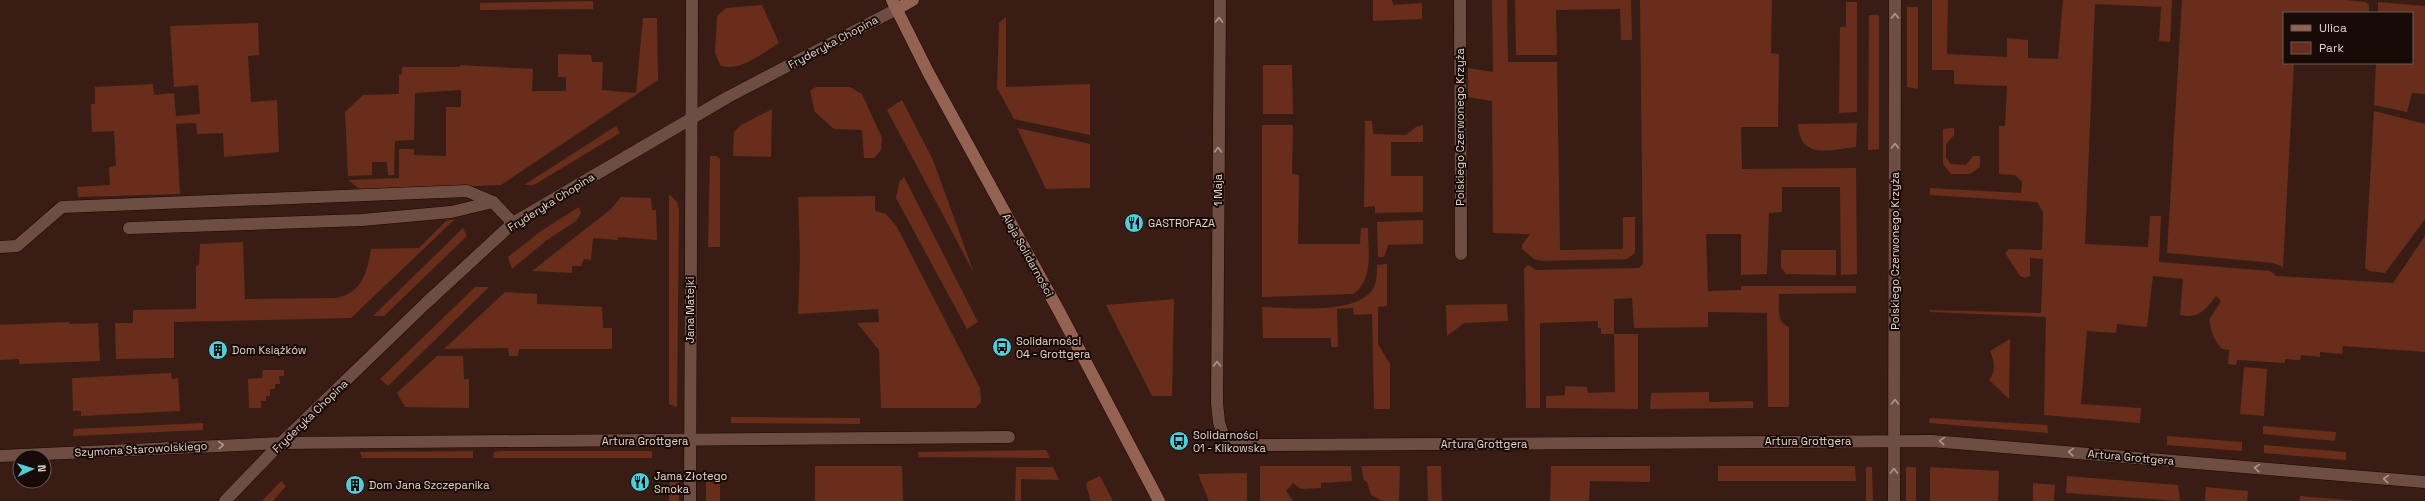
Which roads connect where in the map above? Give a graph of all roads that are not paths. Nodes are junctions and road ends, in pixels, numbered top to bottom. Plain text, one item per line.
1 (692, 0) edge
2 (913, 0) edge
3 (1220, 0) edge
4 (1460, 0) edge
5 (1895, 0) edge
6 (894, 4) edge
7 (690, 119) junction
8 (493, 202) junction
9 (513, 223) junction
10 (129, 228) dead end
11 (0, 247) edge
12 (1461, 254) dead end
13 (1217, 404) joint
14 (1009, 437) dead end
15 (690, 440) junction
16 (1894, 441) junction
17 (281, 443) junction
18 (0, 456) edge
19 (2425, 482) edge
20 (225, 501) edge
21 (690, 501) edge
22 (1158, 501) edge
23 (1894, 501) edge

1 - 7 street, Jana Matejki
2 - 6 street
13 -> 3 street, 1 Maja
4 - 12 street, Polskiego Czerwonego Krzyża
16 -> 5 street, Polskiego Czerwonego Krzyża
6 - 7 street, Fryderyka Chopina
6 - 22 street, Aleja Solidarności
7 - 9 street, Fryderyka Chopina
7 - 15 street, Jana Matejki
8 - 9 street
8 - 10 street
8 - 11 street
9 - 17 street, Fryderyka Chopina
13 - 16 street, Artura Grottgera
14 - 15 street, Artura Grottgera
15 - 17 street, Artura Grottgera
15 - 21 street, Jana Matejki
19 -> 16 street, Artura Grottgera
23 -> 16 street, Polskiego Czerwonego Krzyża
18 -> 17 street, Szymona Starowolskiego
17 - 20 street, Fryderyka Chopina

